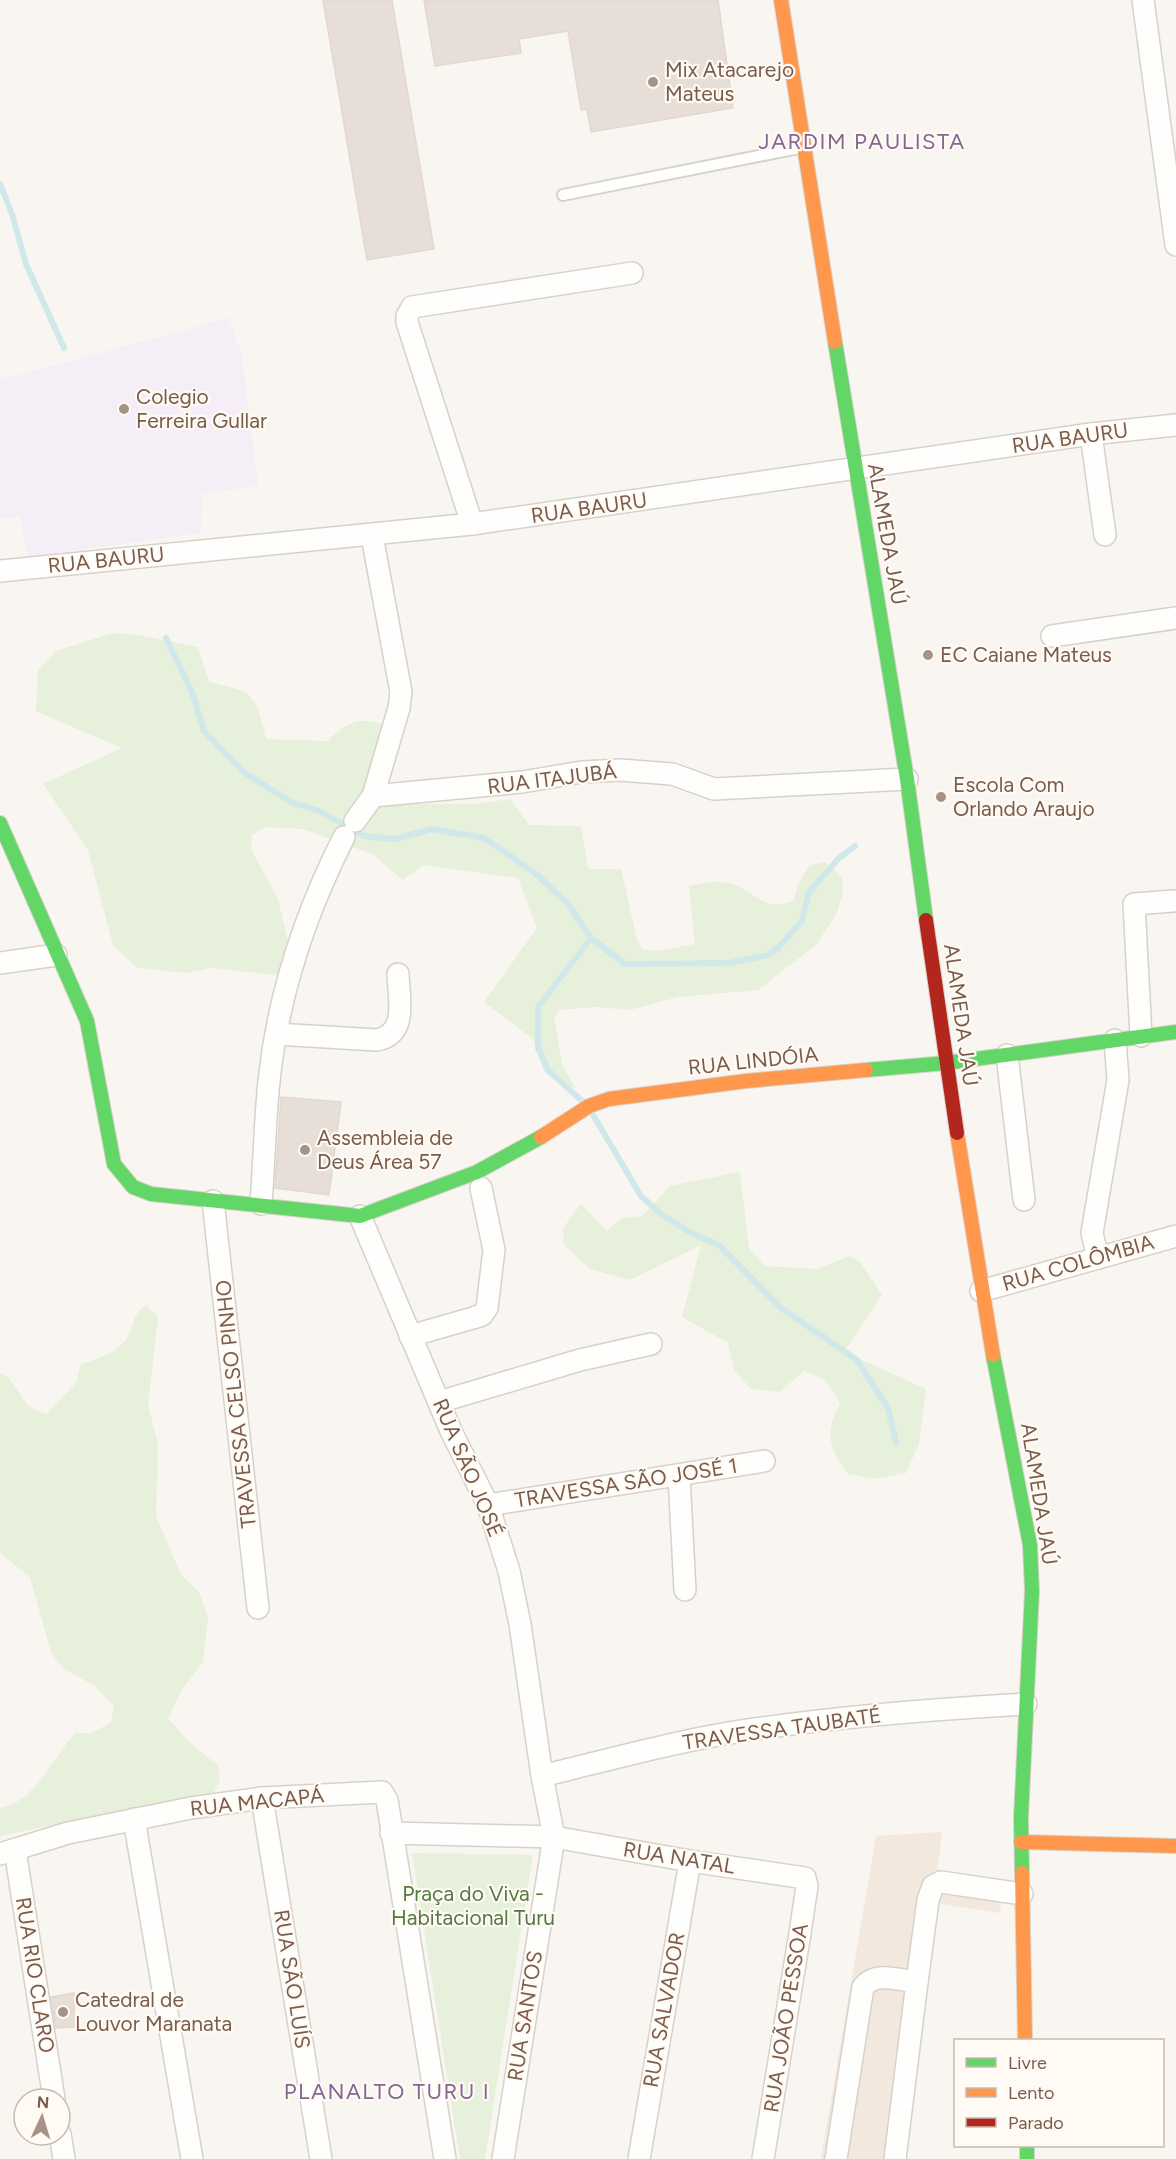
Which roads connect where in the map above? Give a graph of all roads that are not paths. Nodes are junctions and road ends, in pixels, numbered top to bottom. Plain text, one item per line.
1 (781, 0) edge
2 (1143, 0) edge
3 (805, 147) junction
4 (562, 195) dead end
5 (1176, 245) edge
6 (632, 273) dead end
7 (1176, 426) edge
8 (1091, 434) junction
9 (855, 470) junction
10 (472, 524) junction
11 (1105, 535) dead end
12 (372, 536) junction
13 (0, 570) edge
14 (1176, 618) edge
15 (1052, 636) dead end
16 (907, 779) junction
17 (373, 796) junction
18 (0, 823) edge
19 (1173, 902) dead end
20 (56, 955) junction
21 (0, 963) edge
22 (398, 974) dead end
23 (1176, 1032) edge
24 (276, 1034) junction
25 (1141, 1036) junction
26 (1116, 1040) junction
27 (1006, 1055) junction
28 (946, 1063) junction
29 (481, 1188) dead end
30 (1024, 1200) dead end
31 (213, 1201) junction
32 (261, 1204) junction
33 (360, 1216) junction
34 (1176, 1236) edge
35 (1098, 1258) junction
36 (981, 1292) junction
37 (410, 1336) junction
38 (651, 1344) dead end
39 (440, 1402) junction
40 (764, 1461) dead end
41 (679, 1476) junction
42 (488, 1505) junction
43 (685, 1590) dead end
44 (258, 1608) dead end
45 (1026, 1704) junction
46 (542, 1776) junction
47 (262, 1798) junction
48 (134, 1819) junction
49 (391, 1833) junction
50 (554, 1837) junction
51 (1021, 1842) junction
52 (1176, 1846) edge
53 (7, 1852) edge
54 (690, 1861) junction
55 (805, 1878) joint
56 (1022, 1894) junction
57 (918, 1982) junction
58 (1025, 2039) edge
59 (52, 2087) edge
60 (192, 2159) edge
61 (321, 2159) edge
62 (445, 2159) edge
63 (503, 2159) edge
64 (639, 2159) edge
65 (763, 2159) edge
66 (836, 2159) edge
67 (895, 2159) edge

1 - 3 main road, ALAMEDA JAÚ
2 - 5 street
3 - 4 lane
3 - 9 main road, ALAMEDA JAÚ
6 - 10 street
7 - 8 street, RUA BAURU
8 - 9 street, RUA BAURU
8 - 11 street
9 - 10 street, RUA BAURU
9 - 16 main road, ALAMEDA JAÚ
10 - 12 street, RUA BAURU
12 - 13 street, RUA BAURU
12 - 17 street
14 - 15 street
16 - 17 street, RUA ITAJUBÁ
16 - 28 main road, ALAMEDA JAÚ
17 - 24 street
18 - 20 main road
19 - 25 street
20 - 21 street
20 - 31 main road
22 - 24 street
23 - 25 main road, RUA LINDÓIA
24 - 32 street
25 - 26 main road, RUA LINDÓIA
26 - 27 main road, RUA LINDÓIA
26 - 35 street
27 - 28 main road, RUA LINDÓIA
27 - 30 street
28 - 33 main road, RUA LINDÓIA
28 - 36 main road, ALAMEDA JAÚ
29 - 37 street
31 - 32 main road
31 - 44 street, TRAVESSA CELSO PINHO
32 - 33 main road
33 - 37 street, RUA SÃO JOSÉ
34 - 35 street, RUA COLÔMBIA
35 - 36 street, RUA COLÔMBIA
36 - 45 main road, ALAMEDA JAÚ
37 - 39 street, RUA SÃO JOSÉ
38 - 39 street
39 - 42 street, RUA SÃO JOSÉ
40 - 41 street, TRAVESSA SÃO JOSÉ 1
41 - 42 street, TRAVESSA SÃO JOSÉ 1
41 - 43 street
42 - 46 street, RUA SÃO JOSÉ
45 - 46 street, TRAVESSA TAUBATÉ
45 - 51 main road, ALAMEDA JAÚ
46 - 50 street, RUA SÃO JOSÉ
47 - 48 street, RUA MACAPÁ
47 - 49 street, RUA MACAPÁ
47 - 61 street, RUA SÃO LUÍS
48 - 53 street, RUA MACAPÁ
48 - 60 street
49 - 50 street
49 - 62 street
50 - 54 street, RUA NATAL
50 - 63 street, RUA SANTOS
51 - 52 main road
51 - 56 main road, ALAMEDA JAÚ
53 - 59 street, RUA RIO CLARO
54 - 55 street, RUA NATAL
54 - 64 street, RUA SALVADOR
55 - 65 street, RUA JOÃO PESSOA
56 - 57 street
56 - 58 main road, ALAMEDA JAÚ
57 - 66 street
57 - 67 street

